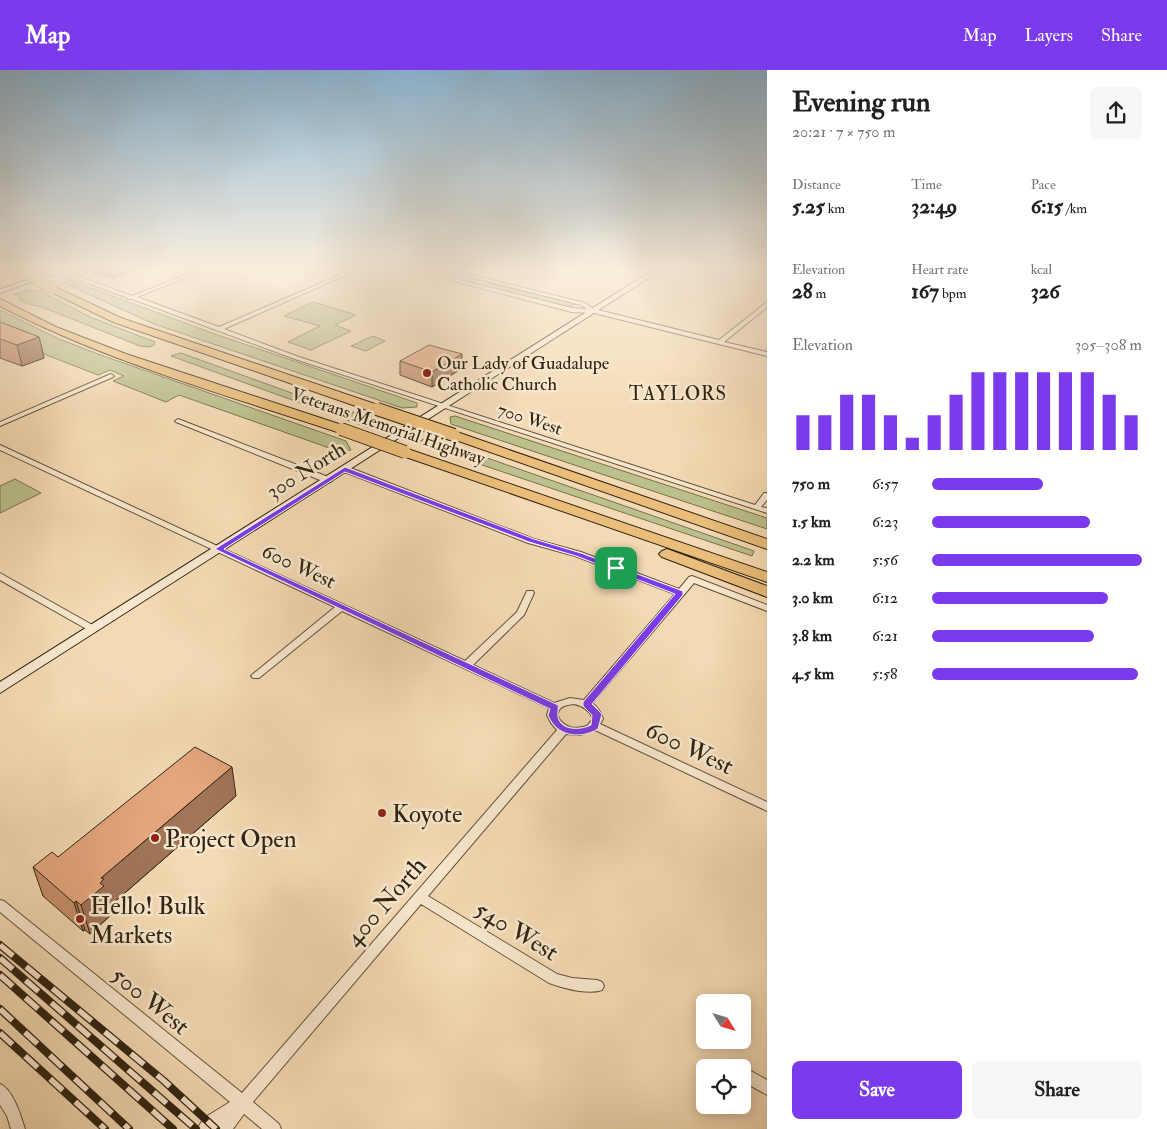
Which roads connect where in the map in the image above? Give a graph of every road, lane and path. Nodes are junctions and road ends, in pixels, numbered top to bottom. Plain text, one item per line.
1 (33, 319) edge
2 (115, 319) edge
3 (189, 319) edge
4 (242, 319) edge
5 (581, 319) edge
6 (628, 319) edge
7 (748, 319) edge
8 (218, 330) junction
9 (720, 342) junction
10 (767, 354) edge
11 (111, 376) dead end
12 (444, 406) junction
13 (178, 421) dead end
14 (0, 424) edge
15 (0, 447) edge
16 (405, 452) joint
17 (522, 460) junction
18 (345, 469) junction
19 (328, 480) junction
20 (487, 480) junction
21 (767, 495) edge
22 (756, 507) junction
23 (767, 511) edge
24 (767, 535) edge
25 (767, 544) edge
26 (218, 549) junction
27 (0, 576) edge
28 (767, 576) edge
29 (767, 592) edge
30 (680, 593) junction
31 (530, 594) dead end
32 (341, 607) junction
33 (767, 608) edge
34 (93, 629) junction
35 (466, 666) junction
36 (256, 676) dead end
37 (0, 688) edge
38 (586, 704) junction
39 (555, 707) junction
40 (595, 726) junction
41 (564, 729) junction
42 (767, 807) edge
43 (419, 897) junction
44 (0, 905) edge
45 (596, 986) dead end
46 (751, 1078) edge
47 (767, 1088) edge
48 (0, 1091) edge
49 (243, 1103) junction
50 (18, 1129) edge
51 (204, 1129) edge
52 (224, 1129) edge
53 (274, 1129) edge

1 - 16 highway, Veterans Memorial Highway, bridge
2 - 17 highway, Veterans Memorial Highway, bridge
3 - 8 street, 700 West
4 - 8 street
5 - 12 street, 300 North
6 - 9 street
7 - 9 street
8 - 12 street, 700 West
9 - 10 street
11 - 14 street
12 - 18 street, 300 North
12 - 22 street, 700 West
13 - 19 street
15 - 26 street, 600 West
16 - 20 highway, Veterans Memorial Highway
17 - 24 highway
17 - 25 highway, Veterans Memorial Highway
18 - 19 street, 300 North
18 - 30 street
19 - 26 street, 300 North
20 - 28 highway, Veterans Memorial Highway
20 - 29 highway
21 - 22 street
22 - 23 street, 700 West
26 - 32 street, 600 West
26 - 34 street, 300 North
27 - 34 street
30 - 33 street
30 - 38 street
31 - 35 street
32 - 35 street, 600 West
32 - 36 street
34 - 37 street, 300 North
35 - 39 street, 600 West
38 - 39 street
38 - 40 street
39 - 41 street
40 - 41 street
40 - 42 street, 600 West
41 - 43 street, 400 North
43 - 45 street, 540 West
43 - 49 street, 400 North
44 - 49 street, 500 West
46 - 47 street
48 - 50 street
49 - 51 street, 400 North
49 - 52 street, 400 North
49 - 53 street, 500 West

